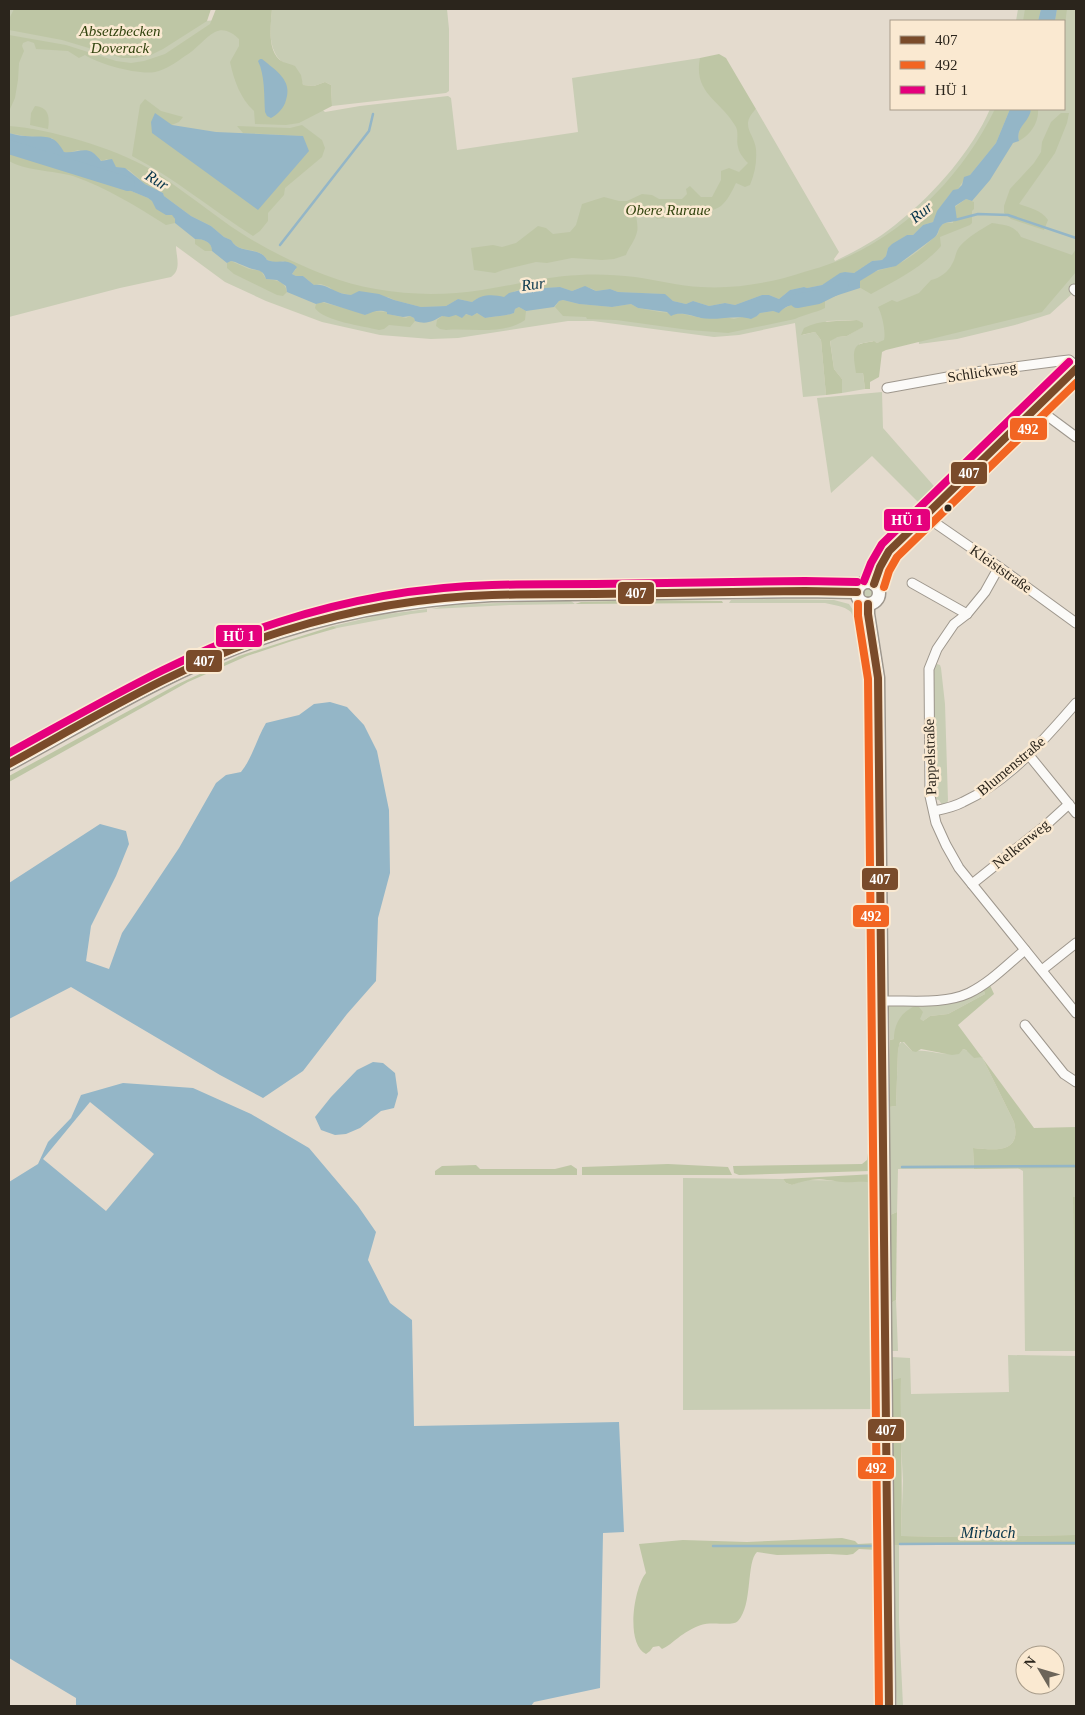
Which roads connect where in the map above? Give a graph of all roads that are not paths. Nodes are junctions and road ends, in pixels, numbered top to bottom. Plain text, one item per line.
1 (1076, 367) edge
2 (887, 388) dead end
3 (1037, 408) junction
4 (1076, 436) edge
5 (925, 516) junction
6 (999, 567) junction
7 (912, 582) dead end
8 (874, 584) junction
9 (857, 592) junction
10 (868, 604) junction
11 (967, 614) junction
12 (1076, 623) edge
13 (1076, 702) edge
14 (1028, 754) junction
15 (9, 764) edge
16 (1069, 804) junction
17 (934, 812) junction
18 (1076, 813) edge
19 (972, 884) junction
20 (1076, 943) edge
21 (1025, 950) junction
22 (1042, 970) junction
23 (880, 1001) junction
24 (1076, 1013) edge
25 (1025, 1024) dead end
26 (1076, 1082) edge
27 (889, 1706) edge

1 - 2 street, Schlickweg
1 - 3 main road
3 - 4 street
3 - 5 main road
5 - 6 street, Kleiststraße
5 - 8 main road
6 - 11 street, Pappelstraße
6 - 12 street, Kleiststraße
7 - 11 street
8 - 9 main road
8 - 10 main road
9 - 10 main road
9 - 15 main road
10 - 23 main road
11 - 17 street, Pappelstraße
13 - 14 street, Blumenstraße
14 - 16 street
14 - 17 street, Blumenstraße
16 - 18 street
16 - 19 street, Nelkenweg
17 - 19 street, Pappelstraße
19 - 21 street, Pappelstraße
20 - 22 street
21 - 22 street, Pappelstraße
21 - 23 street
22 - 24 street, Pappelstraße
23 - 27 main road
25 - 26 street

